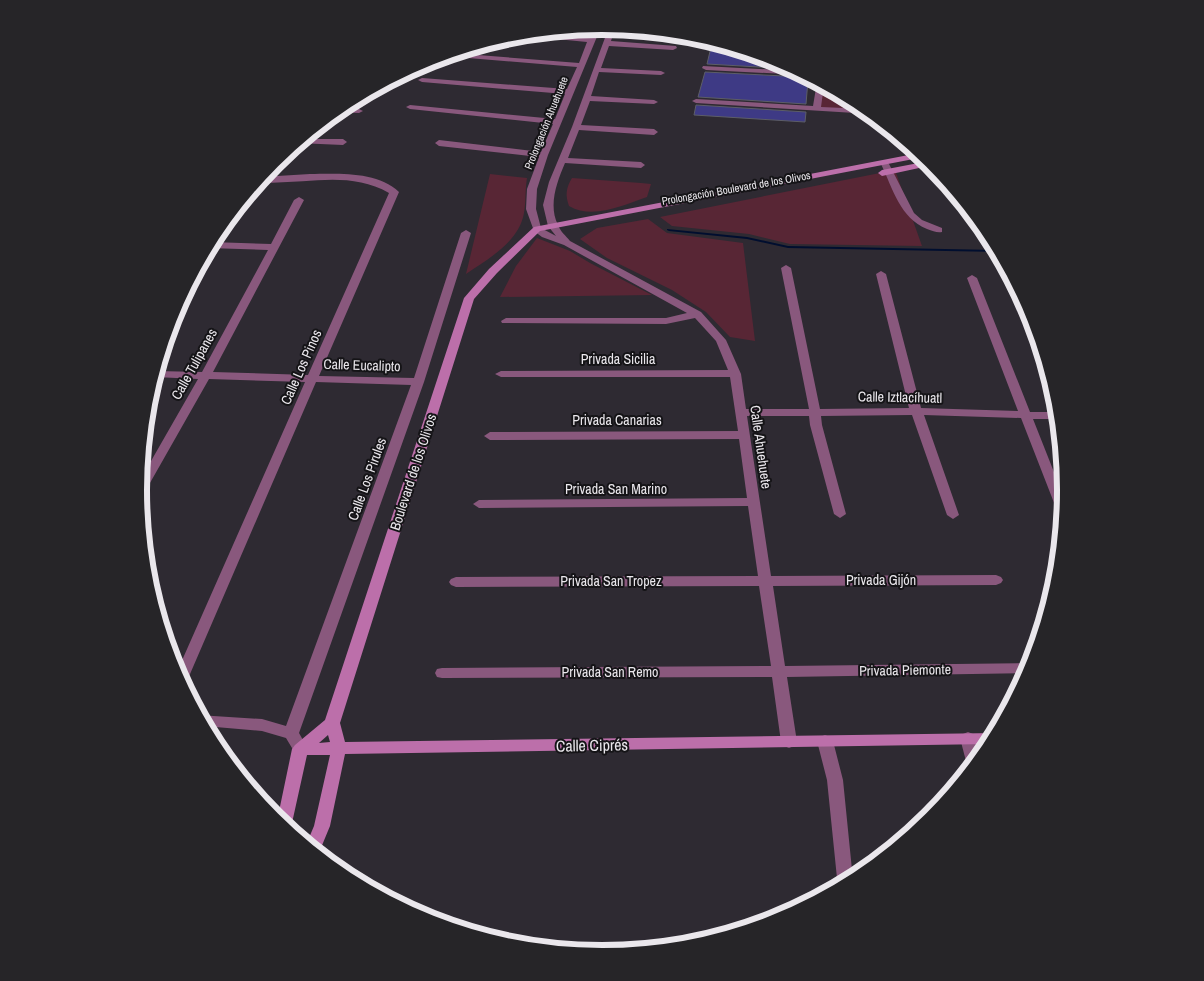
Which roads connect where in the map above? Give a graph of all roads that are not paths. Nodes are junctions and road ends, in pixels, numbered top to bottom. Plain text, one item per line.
1 (594, 35) edge
2 (609, 35) edge
3 (559, 37) edge
4 (592, 40) junction
5 (605, 44) junction
6 (673, 48) dead end
7 (468, 56) edge
8 (581, 65) junction
9 (706, 68) dead end
10 (598, 70) junction
11 (662, 73) dead end
12 (782, 73) edge
13 (422, 80) dead end
14 (819, 90) edge
15 (570, 92) junction
16 (586, 98) junction
17 (696, 101) dead end
18 (654, 102) dead end
19 (410, 107) dead end
20 (817, 109) junction
21 (351, 111) edge
22 (359, 111) dead end
23 (854, 111) edge
24 (558, 122) junction
25 (576, 127) junction
26 (654, 132) dead end
27 (310, 141) edge
28 (343, 142) dead end
29 (439, 143) dead end
30 (544, 155) junction
31 (913, 158) edge
32 (563, 160) junction
33 (920, 164) edge
34 (641, 165) dead end
35 (888, 167) junction
36 (269, 180) edge
37 (299, 200) dead end
38 (556, 229) junction
39 (939, 230) dead end
40 (541, 232) junction
41 (466, 233) dead end
42 (567, 243) junction
43 (218, 245) edge
44 (274, 248) junction
45 (786, 268) dead end
46 (881, 274) dead end
47 (972, 278) dead end
48 (697, 314) junction
49 (506, 321) dead end
50 (162, 374) edge
51 (500, 374) dead end
52 (735, 374) junction
53 (206, 375) junction
54 (313, 378) junction
55 (418, 382) junction
56 (814, 411) junction
57 (916, 411) junction
58 (741, 413) junction
59 (1024, 415) junction
60 (1051, 416) edge
61 (744, 435) junction
62 (490, 436) dead end
63 (147, 478) edge
64 (1058, 497) edge
65 (753, 502) junction
66 (479, 504) dead end
67 (840, 514) dead end
68 (953, 515) dead end
69 (996, 580) dead end
70 (767, 581) junction
71 (456, 582) dead end
72 (1022, 668) edge
73 (779, 671) junction
74 (184, 672) edge
75 (442, 673) dead end
76 (210, 721) edge
77 (332, 723) junction
78 (291, 733) junction
79 (968, 738) junction
80 (984, 738) edge
81 (825, 741) junction
82 (789, 742) junction
83 (339, 747) junction
84 (300, 749) junction
85 (972, 755) edge
86 (286, 818) edge
87 (315, 843) edge
88 (844, 876) edge

1 - 4 street, Prolongación Ahuehuete
2 - 5 street
3 - 4 street
4 - 8 street, Prolongación Ahuehuete
5 - 6 street
5 - 10 street
7 - 8 street
8 - 15 street, Prolongación Ahuehuete
9 - 12 street
10 - 11 street
10 - 16 street
13 - 15 street
14 - 20 street
15 - 24 street, Prolongación Ahuehuete
16 - 18 street
16 - 25 street
17 - 20 street
19 - 24 street
20 - 23 street
21 - 22 street
24 - 30 street, Prolongación Ahuehuete
25 - 26 street
25 - 32 street
27 - 28 street
29 - 30 street
30 - 40 street, Prolongación Ahuehuete
31 - 35 street, Prolongación Boulevard de los Olivos
32 - 34 street
32 - 38 street
33 - 35 street, Prolongación Boulevard de los Olivos
35 - 38 street, Prolongación Boulevard de los Olivos
35 - 39 street
36 - 54 street, Calle Los Pinos
37 - 44 street, Calle Tulipanes
38 - 40 street, Prolongación Boulevard de los Olivos
38 - 42 street, Calle Ahuehuete
40 - 42 street, Calle Ahuehuete
40 - 77 street, Boulevard de los Olivos
41 - 55 street, Calle Los Pirules
42 - 48 street, Calle Ahuehuete
43 - 44 street
44 - 53 street, Calle Tulipanes
45 - 56 street
46 - 57 street
47 - 59 street
48 - 49 street
48 - 52 street, Calle Ahuehuete
50 - 53 street, Calle Eucalipto
51 - 52 street, Privada Sicilia
52 - 58 street, Calle Ahuehuete
53 - 54 street, Calle Eucalipto
53 - 63 street, Calle Tulipanes
54 - 55 street, Calle Eucalipto
54 - 74 street, Calle Los Pinos
55 - 78 street, Calle Los Pirules
56 - 57 street, Calle Iztlacíhuatl
56 - 58 street, Calle Iztlacíhuatl
56 - 67 street
57 - 59 street, Calle Iztlacíhuatl
57 - 68 street
58 - 61 street, Calle Ahuehuete
59 - 60 street, Calle Iztlacíhuatl
59 - 64 street
61 - 62 street, Privada Canarias
61 - 65 street, Calle Ahuehuete
65 - 66 street, Privada San Marino
65 - 70 street, Calle Ahuehuete
69 - 70 street, Privada Gijón
70 - 71 street, Privada San Tropez
70 - 73 street, Calle Ahuehuete
72 - 73 street, Privada Piemonte
73 - 75 street, Privada San Remo
73 - 82 street, Calle Ahuehuete
76 - 78 street
77 - 83 street
77 - 84 street
78 - 84 street
79 - 80 street, Calle Ciprés
79 - 81 street, Calle Ciprés
79 - 85 street
81 - 82 street, Calle Ciprés
81 - 88 street
82 - 83 street, Calle Ciprés
83 - 84 street, Calle Ciprés
83 - 87 street
84 - 86 street

